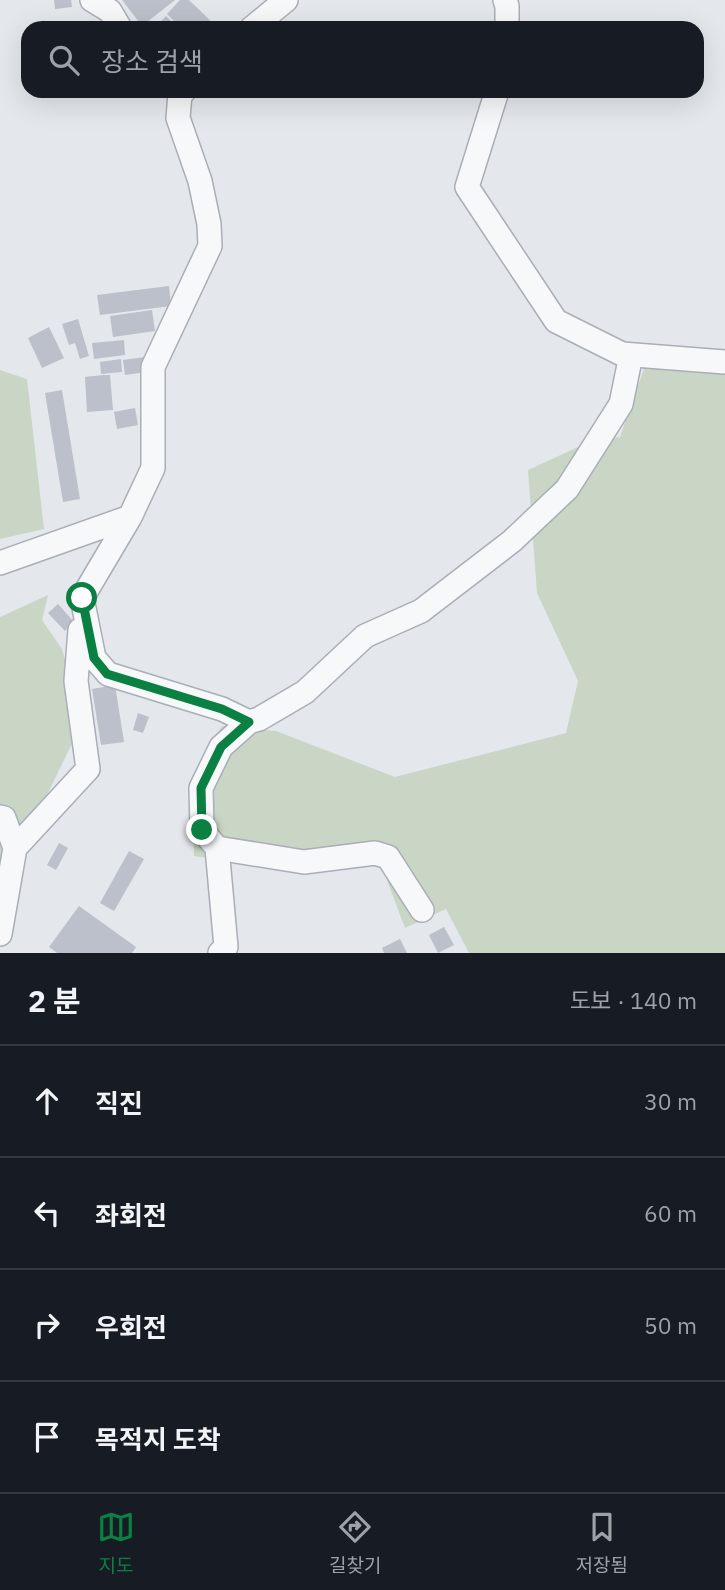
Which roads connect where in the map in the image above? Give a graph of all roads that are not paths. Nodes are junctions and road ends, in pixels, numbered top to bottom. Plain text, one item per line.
1 (92, 0) edge
2 (286, 0) edge
3 (505, 0) edge
4 (116, 21) edge
5 (260, 21) edge
6 (507, 21) edge
7 (176, 98) edge
8 (495, 98) edge
9 (631, 355) junction
10 (725, 362) edge
11 (130, 517) junction
12 (0, 563) edge
13 (82, 598) junction
14 (249, 722) junction
15 (0, 817) edge
16 (15, 848) junction
17 (217, 848) junction
18 (422, 910) dead end
19 (0, 934) edge
20 (220, 953) edge

1 - 4 street
2 - 5 street
3 - 6 street
7 - 11 street
8 - 9 street
9 - 10 street
9 - 14 street
11 - 12 street
11 - 13 street
13 - 14 street
13 - 16 street
14 - 17 street
15 - 16 street
16 - 19 street
17 - 18 street
17 - 20 street

